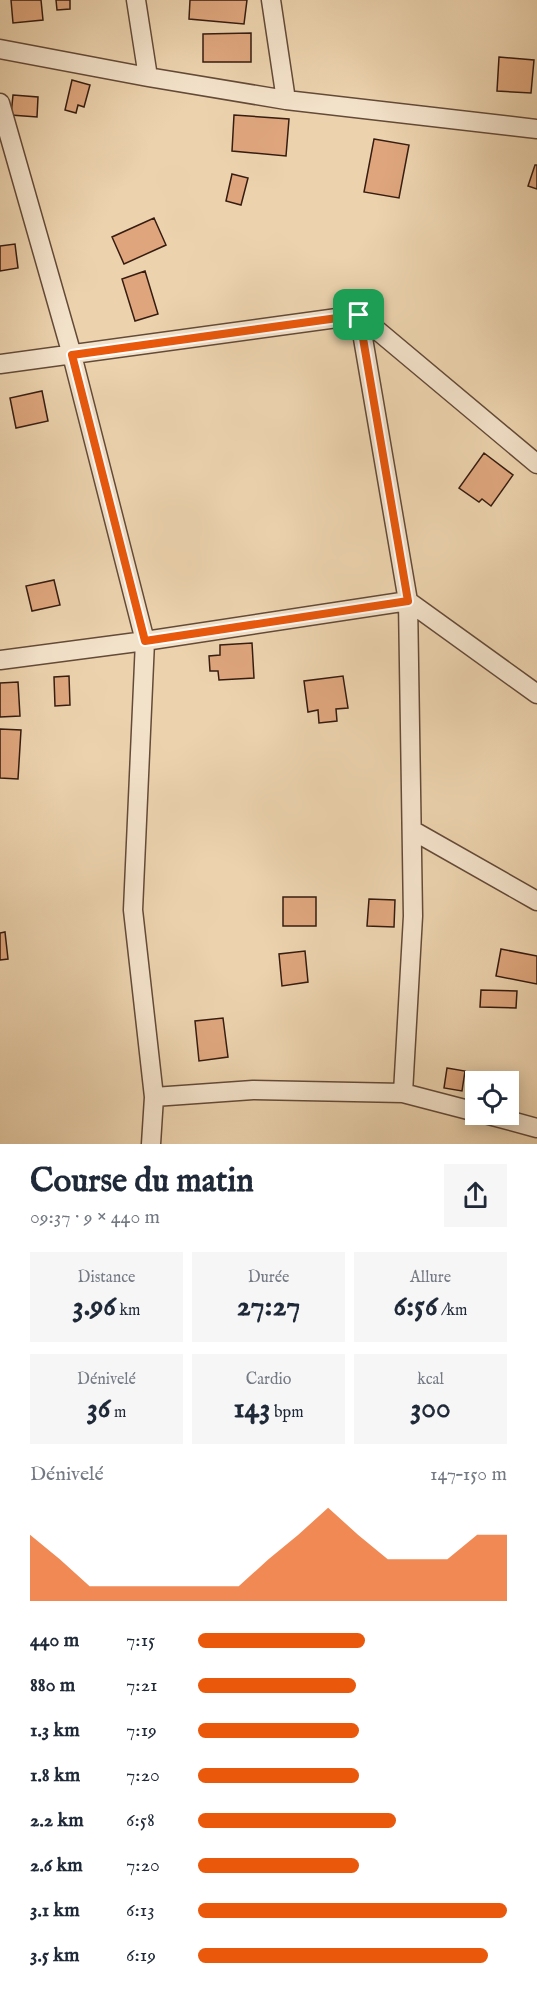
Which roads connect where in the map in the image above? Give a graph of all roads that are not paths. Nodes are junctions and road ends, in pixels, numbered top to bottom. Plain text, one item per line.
1 (136, 0) edge
2 (271, 0) edge
3 (0, 49) edge
4 (148, 77) junction
5 (286, 100) junction
6 (0, 103) edge
7 (537, 129) edge
8 (359, 315) junction
9 (72, 355) junction
10 (0, 364) edge
11 (537, 464) edge
12 (408, 601) junction
13 (145, 641) junction
14 (0, 660) edge
15 (537, 694) edge
16 (412, 830) junction
17 (537, 901) edge
18 (403, 1094) junction
19 (154, 1097) junction
20 (465, 1109) edge
21 (519, 1123) edge
22 (537, 1128) edge
23 (151, 1144) edge

1 - 4 street
2 - 5 street
3 - 4 street
4 - 5 street
5 - 7 street
6 - 9 street
8 - 9 street
8 - 11 street
8 - 12 street
9 - 10 street
9 - 13 street
12 - 13 street
12 - 15 street
12 - 16 street
13 - 14 street
13 - 19 street
16 - 17 street
16 - 18 street
18 - 19 street
18 - 20 street
19 - 23 street
21 - 22 street

